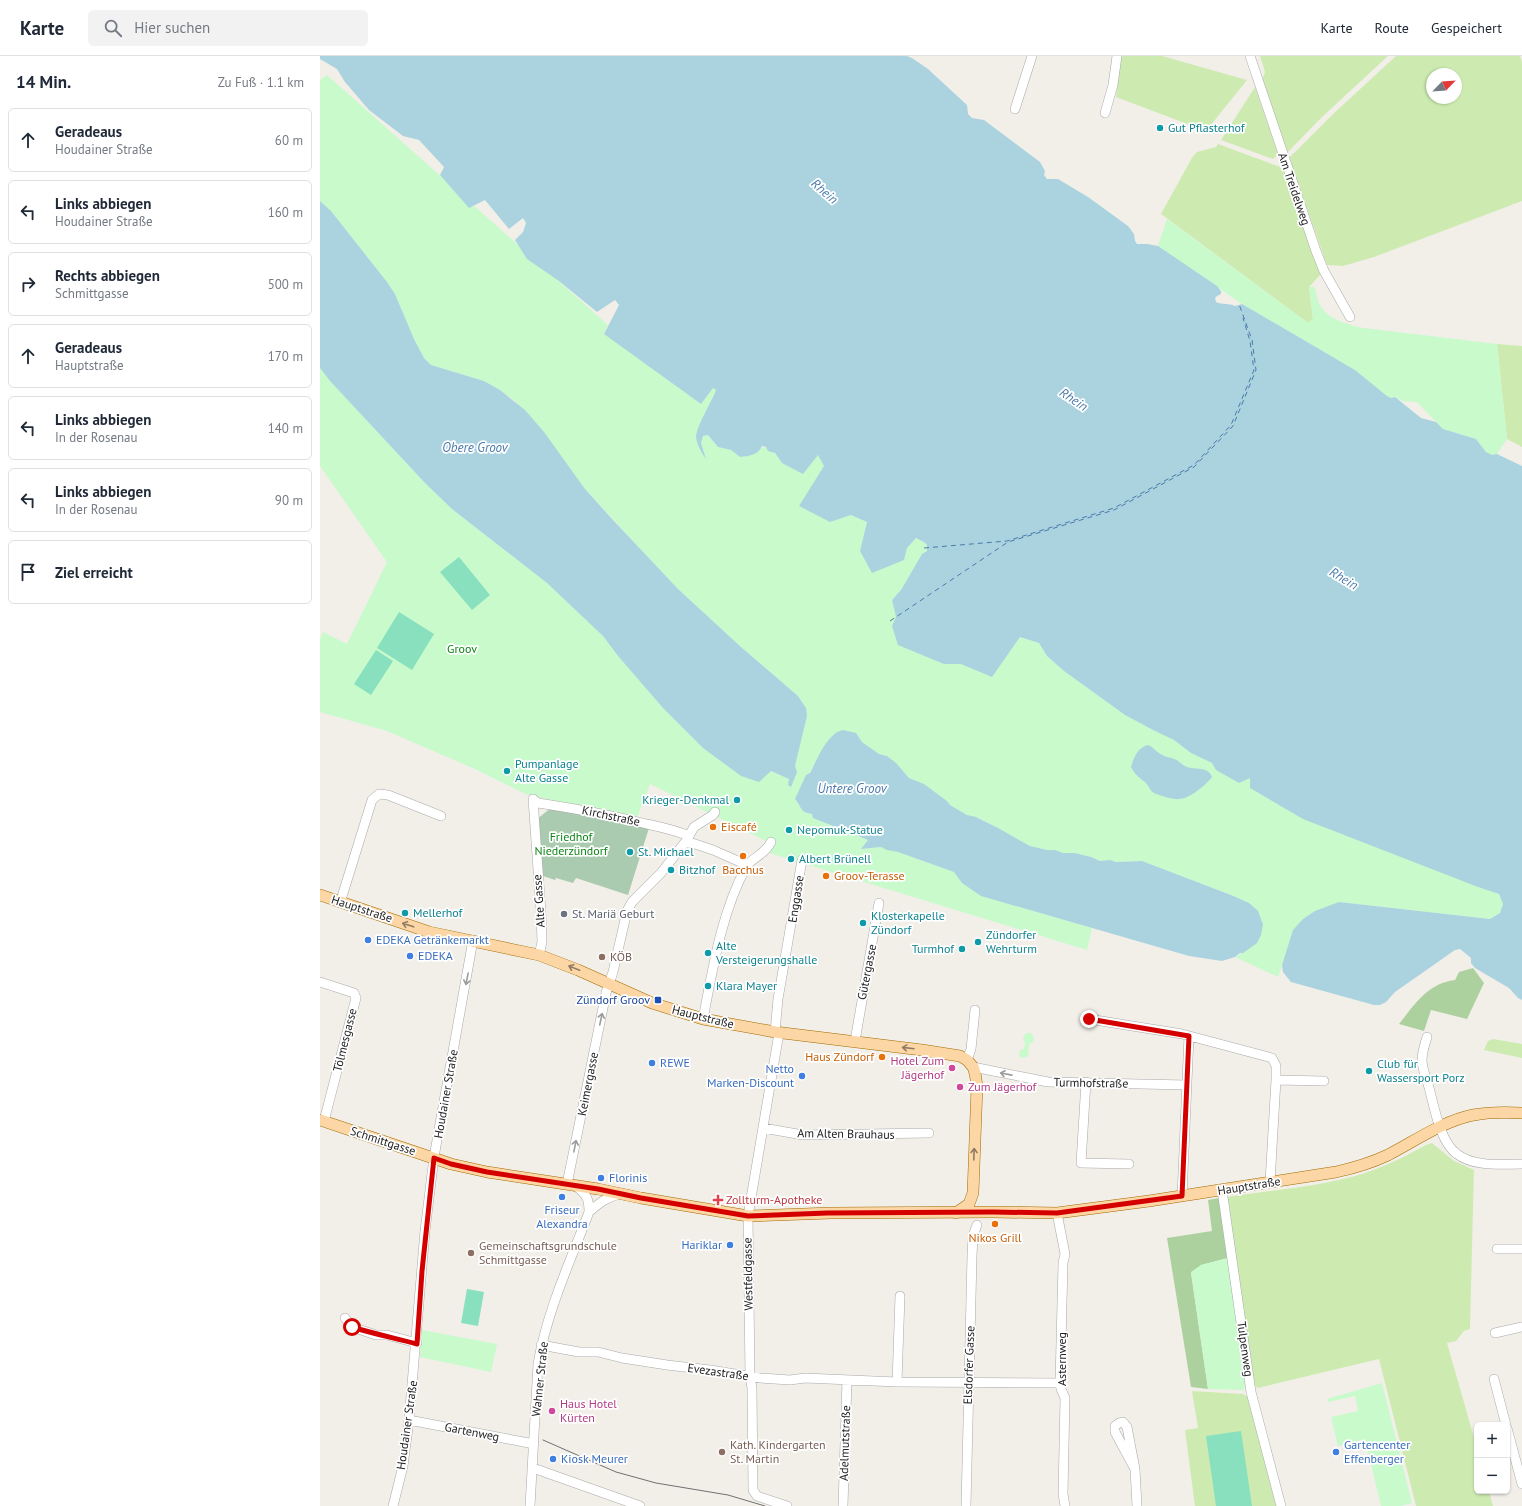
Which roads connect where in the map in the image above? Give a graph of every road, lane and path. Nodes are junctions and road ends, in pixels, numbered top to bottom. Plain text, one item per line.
1 (1032, 56) edge
2 (1116, 56) edge
3 (1250, 56) edge
4 (1015, 109) dead end
5 (1106, 113) dead end
6 (1350, 317) dead end
7 (533, 800) joint
8 (715, 812) dead end
9 (441, 816) dead end
10 (687, 838) junction
11 (771, 842) dead end
12 (802, 860) dead end
13 (747, 865) junction
14 (320, 895) edge
15 (340, 903) junction
16 (879, 903) dead end
17 (473, 940) junction
18 (539, 955) junction
19 (320, 982) edge
20 (609, 984) junction
21 (975, 1010) dead end
22 (703, 1019) junction
23 (1089, 1019) dead end
24 (777, 1032) junction
25 (1189, 1036) junction
26 (1427, 1037) dead end
27 (855, 1041) junction
28 (970, 1064) junction
29 (1276, 1080) junction
30 (1324, 1081) dead end
31 (1086, 1082) junction
32 (1187, 1085) junction
33 (1522, 1113) edge
34 (322, 1121) edge
35 (1440, 1127) junction
36 (763, 1128) junction
37 (930, 1134) dead end
38 (434, 1158) junction
39 (1129, 1164) dead end
40 (1522, 1164) edge
41 (1270, 1182) junction
42 (572, 1186) junction
43 (1222, 1190) junction
44 (973, 1193) junction
45 (620, 1194) junction
46 (1182, 1196) junction
47 (589, 1212) junction
48 (956, 1212) junction
49 (993, 1212) junction
50 (1057, 1213) junction
51 (748, 1216) junction
52 (977, 1225) dead end
53 (1497, 1249) dead end
54 (1522, 1249) edge
55 (900, 1296) dead end
56 (345, 1318) dead end
57 (1522, 1327) edge
58 (1495, 1334) dead end
59 (417, 1344) junction
60 (541, 1345) junction
61 (750, 1377) junction
62 (1494, 1379) dead end
63 (847, 1380) junction
64 (897, 1382) junction
65 (969, 1382) junction
66 (1060, 1383) junction
67 (409, 1420) junction
68 (1505, 1422) edge
69 (1510, 1439) edge
70 (534, 1444) junction
71 (532, 1468) junction
72 (1135, 1469) dead end
73 (1521, 1478) edge
74 (393, 1506) edge
75 (530, 1506) edge
76 (640, 1506) edge
77 (787, 1506) edge
78 (844, 1506) edge
79 (966, 1506) edge
80 (1065, 1506) edge
81 (1137, 1506) edge
82 (1281, 1506) edge

1 - 4 street
2 - 5 street
3 - 6 street, Am Treidelweg
7 - 10 street, Kirchstraße
7 - 18 street, Alte Gasse
8 - 10 street, Keimergasse
9 - 15 street
10 - 13 street, Kirchstraße
10 - 20 street, Keimergasse
11 - 13 street
12 - 24 street, Enggasse
13 - 22 street
14 - 15 main road, Hauptstraße
17 -> 15 main road, Hauptstraße
16 - 27 street, Gütergasse
17 - 18 main road, Hauptstraße
17 -> 38 street, Houdainer Straße
20 -> 18 main road, Hauptstraße
19 - 34 street, Tölmesgasse
20 - 22 main road, Hauptstraße
42 -> 20 street, Keimergasse
21 - 28 street
22 - 24 main road, Hauptstraße
23 - 25 street
24 - 27 main road, Hauptstraße
24 - 36 street, Westfeldgasse
25 - 29 street
25 - 32 street
26 - 35 street
28 -> 27 main road, Hauptstraße
31 -> 28 street, Turmhofstraße
44 -> 28 main road
29 - 30 street
29 - 41 street
31 - 32 street, Turmhofstraße
31 - 39 street
32 - 46 street
33 - 35 main road, Hauptstraße
34 - 38 main road, Schmittgasse
35 - 40 street
35 - 41 main road, Hauptstraße
36 - 37 street, Am Alten Brauhaus
36 - 51 street, Westfeldgasse
38 - 42 main road, Schmittgasse
38 - 59 street, Houdainer Straße
41 - 43 main road, Hauptstraße
42 - 45 main road, Schmittgasse
42 - 47 street
43 - 46 main road, Hauptstraße
43 - 82 street, Tulpenweg
44 - 48 main road
44 - 49 main road
45 - 47 street
45 - 51 main road, Schmittgasse
46 - 50 main road, Hauptstraße
47 - 60 street, Wahner Straße
48 - 49 main road, Schmittgasse
48 - 51 main road, Schmittgasse
49 - 50 main road, Hauptstraße
50 - 66 street, Asternweg
51 - 61 street, Westfeldgasse
52 - 65 street, Elsdorfer Gasse
53 - 54 street
55 - 64 street
56 - 59 street
57 - 58 street
59 - 67 street, Houdainer Straße
60 - 61 street, Evezastraße
60 - 70 street, Wahner Straße
61 - 63 street, Evezastraße
61 - 77 street, Westfeldgasse
62 - 68 street
63 - 64 street, Evezastraße
63 - 78 street, Adelmutstraße
64 - 65 street, Evezastraße
65 - 66 street, Evezastraße
65 - 79 street, Elsdorfer Gasse
66 - 80 street, Asternweg
67 - 70 street, Gartenweg
67 - 74 street, Houdainer Straße
69 - 73 street
70 - 71 street, Wahner Straße
71 - 75 street, Wahner Straße
71 - 76 street
72 - 81 street

